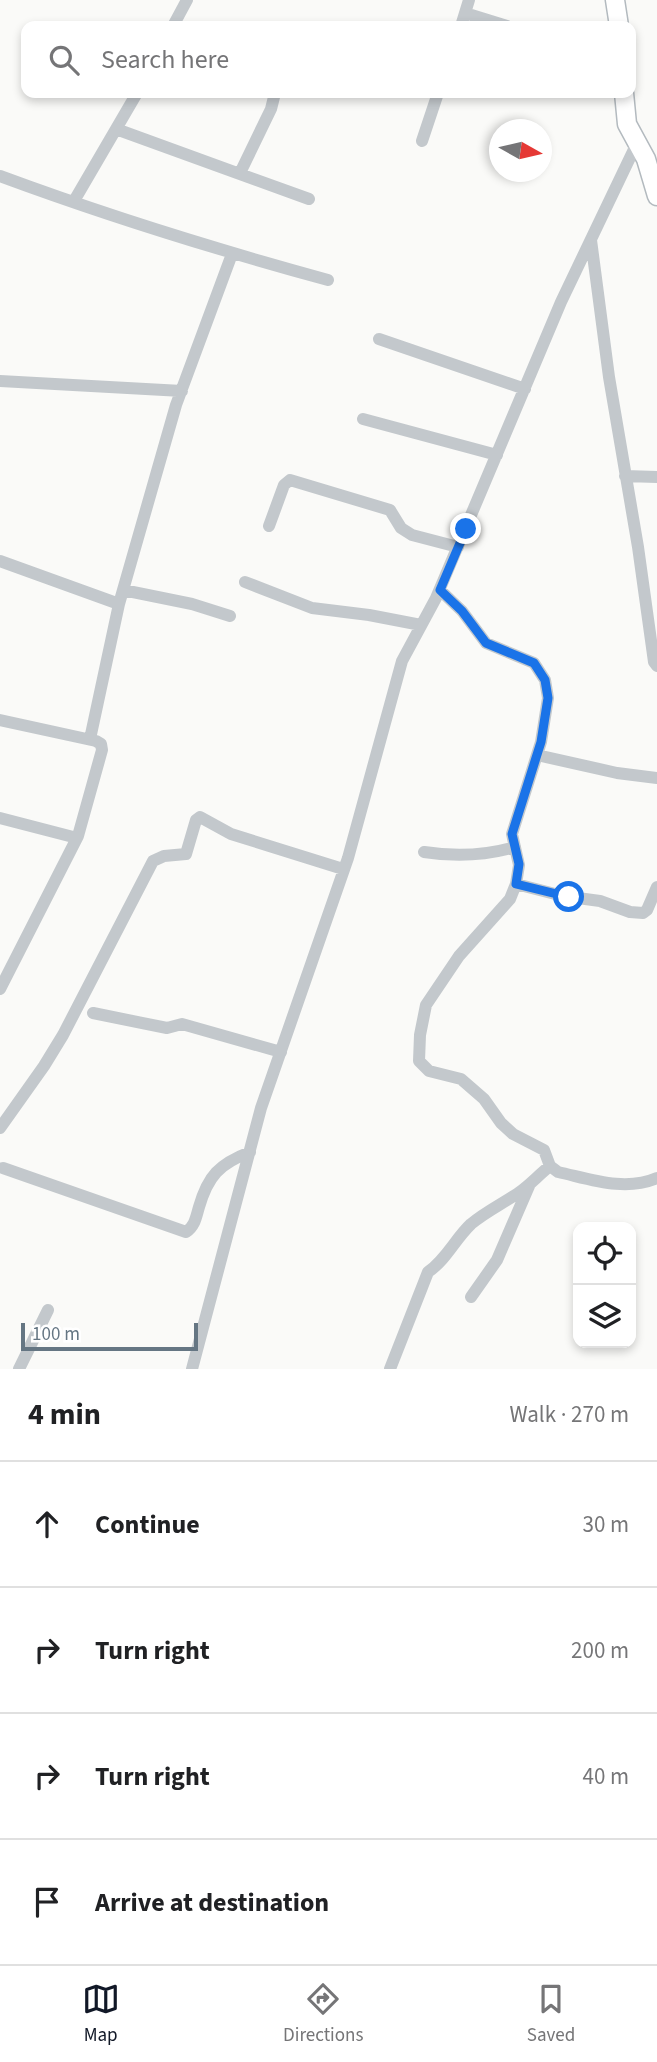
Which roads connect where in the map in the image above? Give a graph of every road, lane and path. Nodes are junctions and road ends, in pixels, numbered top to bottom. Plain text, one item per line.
1 (187, 0) edge
2 (470, 0) edge
3 (615, 0) edge
4 (465, 13) junction
5 (176, 21) edge
6 (463, 21) edge
7 (491, 21) edge
8 (618, 21) edge
9 (133, 98) edge
10 (274, 98) edge
11 (436, 98) edge
12 (624, 98) edge
13 (116, 129) junction
14 (422, 141) dead end
15 (637, 143) junction
16 (653, 164) edge
17 (240, 173) junction
18 (0, 176) edge
19 (657, 195) edge
20 (309, 198) dead end
21 (74, 201) junction
22 (591, 240) junction
23 (232, 254) junction
24 (328, 280) dead end
25 (379, 339) dead end
26 (0, 381) edge
27 (525, 389) junction
28 (182, 391) junction
29 (363, 419) dead end
30 (497, 455) junction
31 (625, 476) junction
32 (657, 477) edge
33 (269, 526) dead end
34 (458, 547) junction
35 (0, 561) edge
36 (245, 582) dead end
37 (123, 590) junction
38 (440, 590) junction
39 (119, 604) junction
40 (230, 615) dead end
41 (421, 625) junction
42 (657, 666) edge
43 (0, 720) edge
44 (90, 739) junction
45 (537, 755) junction
46 (657, 778) edge
47 (0, 818) edge
48 (77, 838) junction
49 (515, 847) junction
50 (424, 852) dead end
51 (343, 869) junction
52 (516, 884) junction
53 (657, 887) edge
54 (0, 989) edge
55 (93, 1013) dead end
56 (281, 1052) junction
57 (0, 1128) edge
58 (250, 1152) junction
59 (550, 1166) junction
60 (3, 1168) dead end
61 (657, 1178) edge
62 (530, 1185) junction
63 (471, 1297) dead end
64 (48, 1310) dead end
65 (19, 1369) edge
66 (192, 1369) edge
67 (390, 1369) edge

1 - 5 street
2 - 4 street
3 - 8 street
4 - 6 street
4 - 7 street
9 - 13 street
10 - 17 street
11 - 14 street
12 - 15 street
13 - 17 street
13 - 21 street
15 - 16 street
15 - 22 street
16 - 19 street
17 - 20 street
18 - 21 street
21 - 23 street
22 - 27 street
22 - 31 street
23 - 24 street
23 - 28 street
25 - 27 street
26 - 28 street
27 - 30 street
28 - 37 street
29 - 30 street
30 - 34 street
31 - 32 street
31 - 42 street
33 - 34 street
34 - 38 street
35 - 39 street
36 - 41 street
37 - 39 street
37 - 40 street
38 - 41 street
38 - 45 street
39 - 44 street
41 - 51 street
43 - 44 street
44 - 48 street
45 - 46 street
45 - 49 street
47 - 48 street
48 - 54 street
49 - 50 street
49 - 52 street
51 - 56 street
51 - 57 street
52 - 53 street
52 - 59 street
55 - 56 street
56 - 58 street
58 - 60 street
58 - 66 street
59 - 61 street
59 - 62 street
62 - 63 street
62 - 67 street
64 - 65 street

